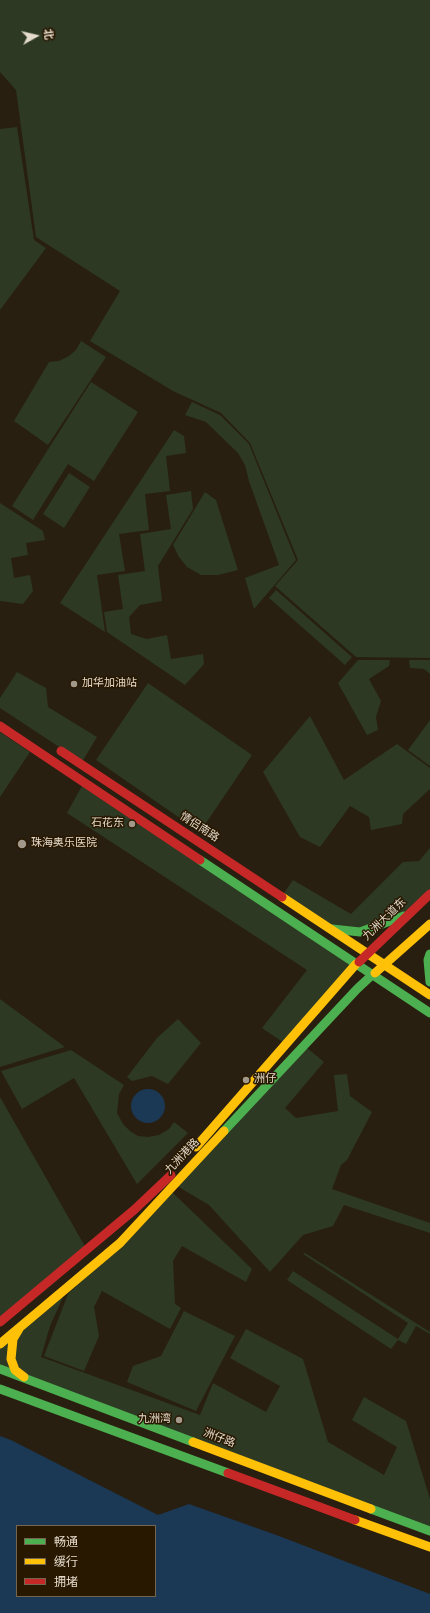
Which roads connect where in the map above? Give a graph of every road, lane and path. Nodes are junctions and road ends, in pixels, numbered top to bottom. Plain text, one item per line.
1 (0, 726) edge
2 (52, 746) dead end
3 (430, 894) edge
4 (410, 914) junction
5 (430, 924) edge
6 (332, 929) junction
7 (368, 953) junction
8 (430, 954) edge
9 (356, 964) junction
10 (384, 964) junction
11 (372, 975) junction
12 (430, 982) edge
13 (430, 995) edge
14 (430, 1013) edge
15 (0, 1322) edge
16 (22, 1325) junction
17 (0, 1344) edge
18 (0, 1369) edge
19 (28, 1379) junction
20 (3, 1390) edge
21 (430, 1531) edge
22 (430, 1548) edge

1 - 9 main road
2 - 6 main road, 情侣南路
3 - 4 main road, 九洲大道东
4 - 6 main road
4 - 7 main road, 九洲大道东
5 - 10 main road
6 - 7 main road, 情侣南路
7 - 9 main road, 九洲大道东
7 - 10 main road, 情侣南路
8 - 12 main road
9 - 11 main road
9 - 15 main road, 九洲港路
10 - 11 main road
10 - 13 main road, 情侣南路
11 - 14 main road
11 - 16 main road, 九洲港路
16 - 17 main road, 九洲港路
16 - 19 main road
18 - 19 main road, 洲仔路
19 - 21 main road, 洲仔路
20 - 22 main road

